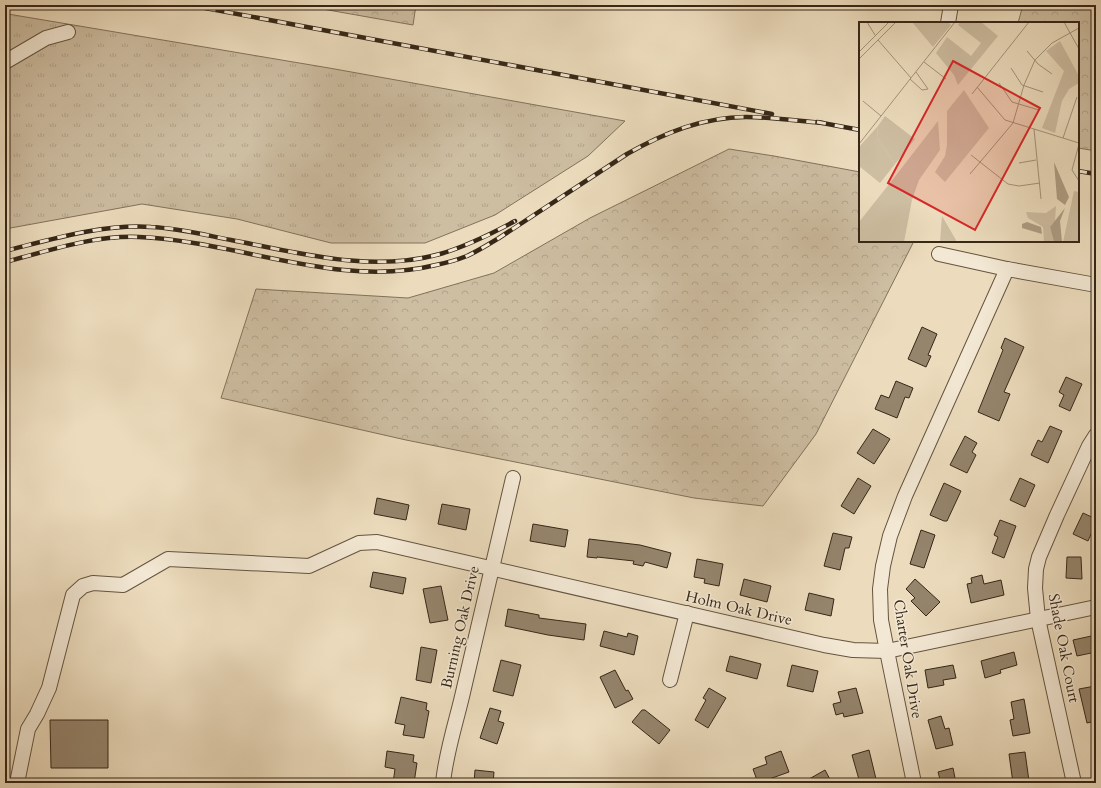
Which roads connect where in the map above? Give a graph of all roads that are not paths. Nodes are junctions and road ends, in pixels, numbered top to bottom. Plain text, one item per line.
1 (951, 5) edge
2 (948, 22) edge
3 (68, 32) dead end
4 (5, 62) edge
5 (939, 254) dead end
6 (1007, 269) junction
7 (1096, 285) edge
8 (1096, 435) edge
9 (513, 478) dead end
10 (490, 568) junction
11 (1096, 607) edge
12 (687, 613) junction
13 (1038, 619) junction
14 (887, 651) junction
15 (670, 680) dead end
16 (17, 783) edge
17 (443, 783) edge
18 (914, 783) edge
19 (1074, 783) edge

1 - 2 street
3 - 4 street
5 - 6 street
6 - 7 street
6 - 14 street, Charter Oak Drive
8 - 13 street, Shade Oak Court
9 - 10 street, Burning Oak Drive
10 - 12 street, Holm Oak Drive
10 - 16 street, Holm Oak Drive
10 - 17 street, Burning Oak Drive
11 - 13 street, Holm Oak Drive
12 - 14 street, Holm Oak Drive
12 - 15 street
13 - 14 street, Holm Oak Drive
13 - 19 street, Shade Oak Court
14 - 18 street, Charter Oak Drive

